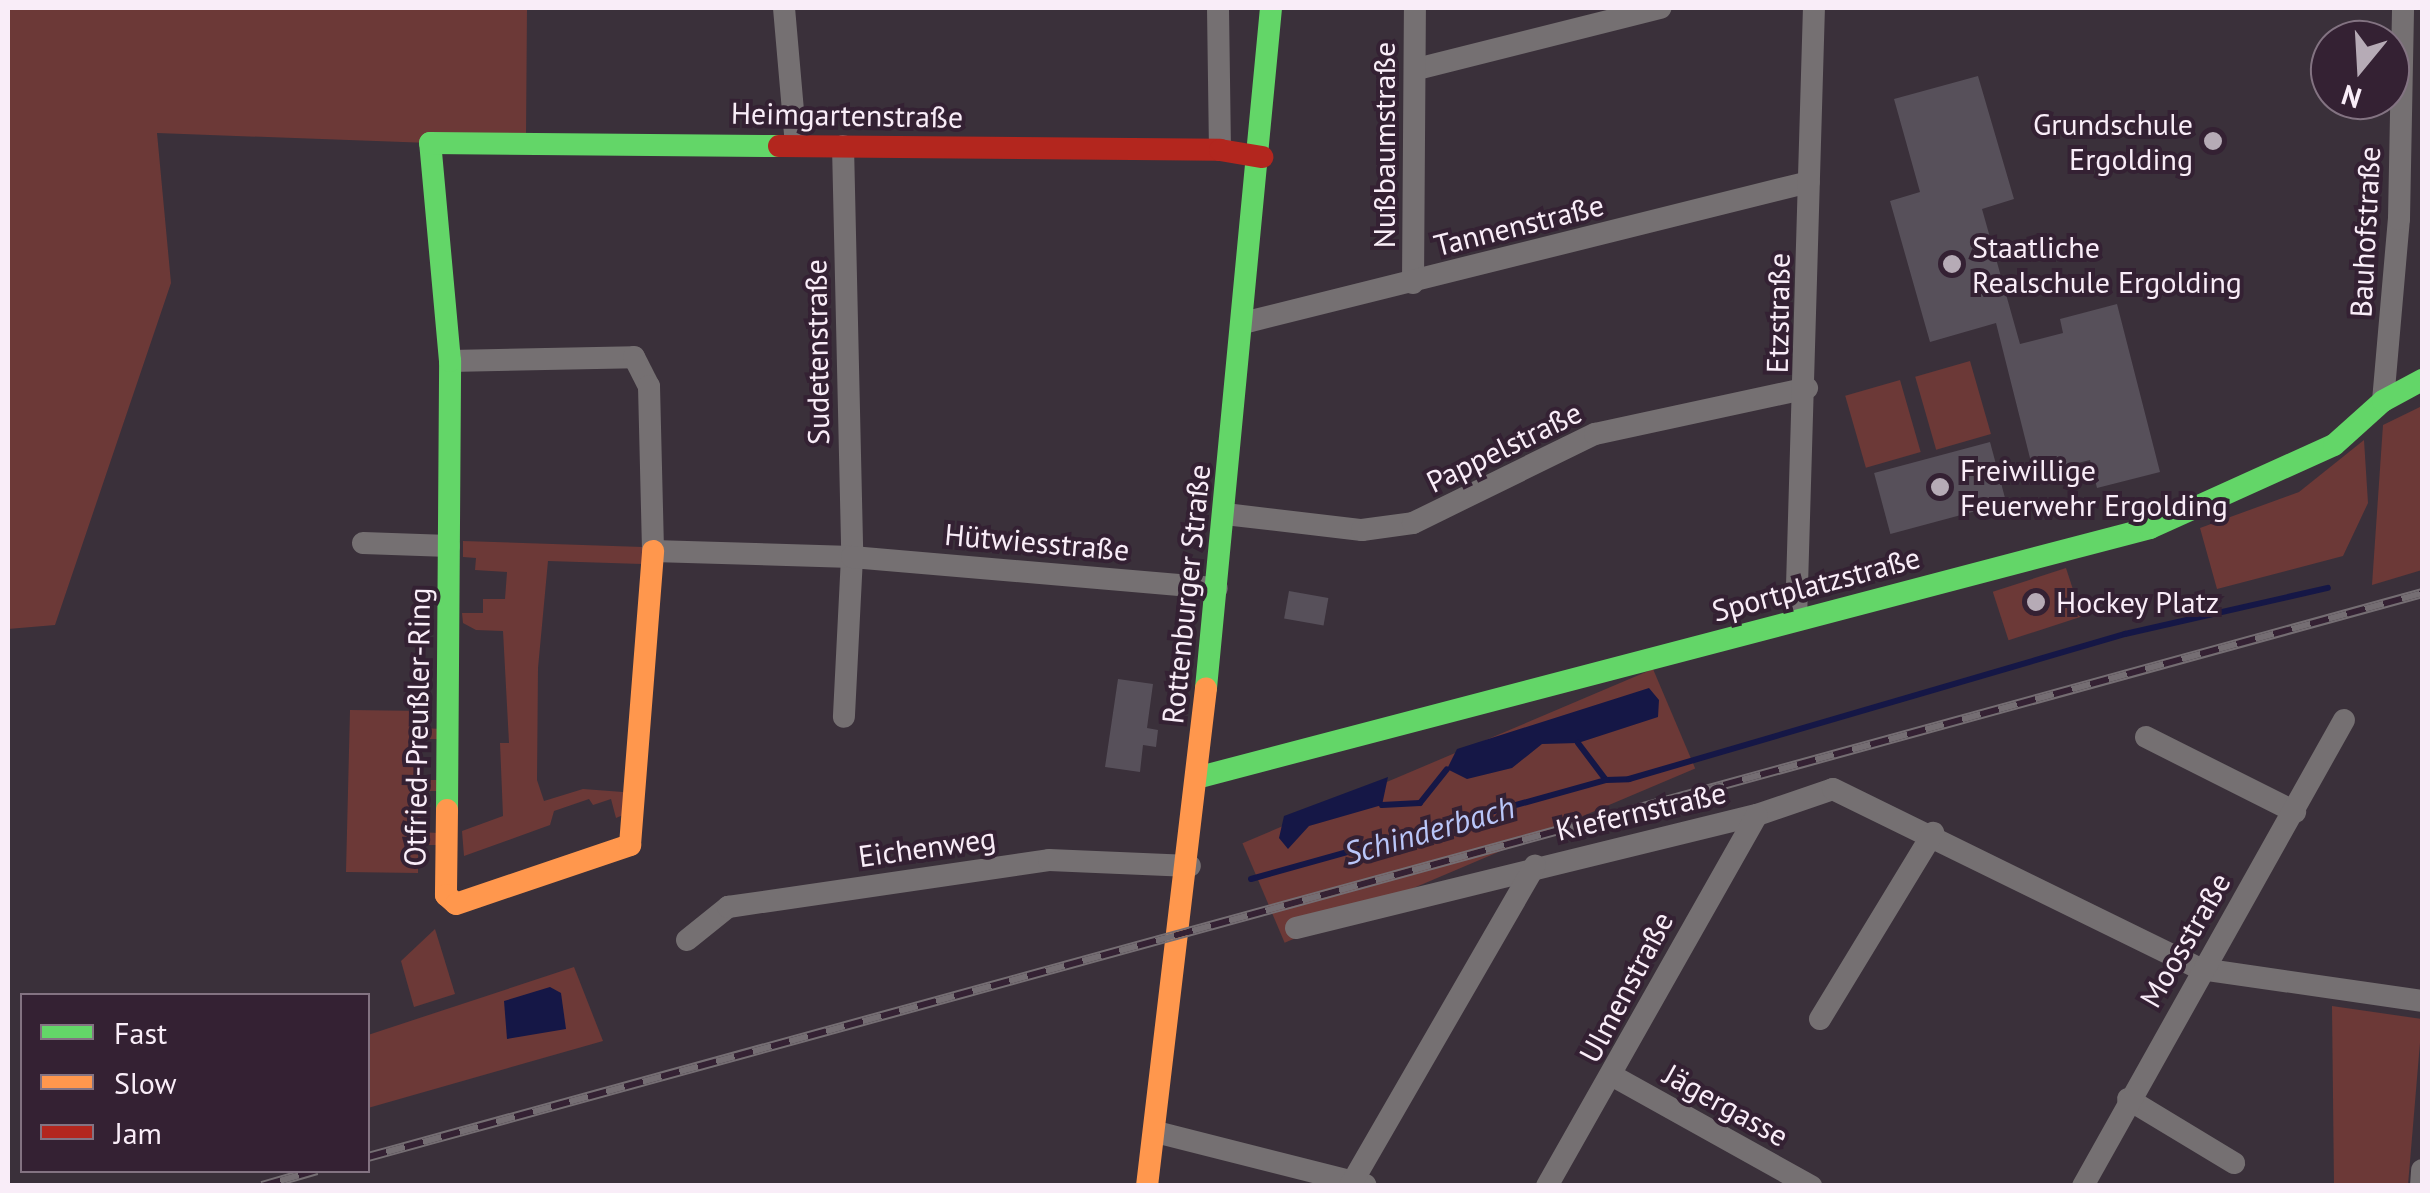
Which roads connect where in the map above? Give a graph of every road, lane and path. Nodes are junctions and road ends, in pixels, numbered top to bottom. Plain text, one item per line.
1 (784, 8) edge
2 (1218, 8) edge
3 (1272, 8) edge
4 (1415, 8) edge
5 (1660, 8) edge
6 (1814, 8) edge
7 (2404, 8) edge
8 (1417, 69) junction
9 (2412, 123) edge
10 (430, 143) joint
11 (796, 144) junction
12 (843, 146) junction
13 (1220, 150) junction
14 (1262, 157) junction
15 (1810, 182) junction
16 (1413, 283) junction
17 (1243, 324) junction
18 (450, 361) junction
19 (2422, 380) edge
20 (1807, 388) junction
21 (2383, 401) junction
22 (1225, 514) junction
23 (363, 543) dead end
24 (449, 546) junction
25 (653, 550) junction
26 (852, 556) junction
27 (1217, 588) junction
28 (1796, 620) junction
29 (844, 717) dead end
30 (2344, 720) dead end
31 (2146, 737) dead end
32 (1196, 778) junction
33 (2295, 812) junction
34 (1757, 816) junction
35 (1933, 833) junction
36 (1190, 866) junction
37 (1535, 866) junction
38 (1296, 928) dead end
39 (687, 940) dead end
40 (2201, 969) junction
41 (2422, 1001) edge
42 (1820, 1019) dead end
43 (1613, 1076) junction
44 (2128, 1099) junction
45 (1156, 1132) junction
46 (2234, 1163) dead end
47 (2422, 1170) edge
48 (1357, 1183) edge
49 (1147, 1186) edge
50 (1547, 1186) edge
51 (1811, 1186) edge
52 (2082, 1186) edge
53 (2421, 1186) edge

1 - 11 street
2 - 13 street
3 - 14 street, Rottenburger Straße
4 - 8 street, Nußbaumstraße
5 - 8 street
6 - 15 street, Etzstraße
7 - 9 street, Bauhofstraße
8 - 16 street, Nußbaumstraße
9 - 21 street, Bauhofstraße
10 - 11 street, Heimgartenstraße
10 - 18 street, Otfried-Preußler-Ring
11 - 12 street, Heimgartenstraße
12 - 13 street, Heimgartenstraße
12 - 26 street, Sudetenstraße
13 - 14 street, Heimgartenstraße
14 - 17 street, Rottenburger Straße
15 - 16 street, Tannenstraße
15 - 20 street, Etzstraße
16 - 17 street, Tannenstraße
17 - 22 street, Rottenburger Straße
18 - 24 street, Otfried-Preußler-Ring
18 - 25 street, Otfried-Preußler-Ring
19 - 21 street, Sportplatzstraße
20 - 22 street, Pappelstraße
20 - 28 street, Etzstraße
21 - 28 street, Sportplatzstraße
22 - 27 street, Rottenburger Straße
23 - 24 street, Otfried-Preußler-Ring
24 - 25 street, Otfried-Preußler-Ring
25 - 26 street, Hütwiesstraße
26 - 27 street, Hütwiesstraße
26 - 29 street
27 - 32 street, Rottenburger Straße
28 - 32 street, Sportplatzstraße
30 - 33 street, Moosstraße
31 - 33 street
32 - 36 street, Rottenburger Straße
33 - 40 street, Moosstraße
34 - 35 street, Kiefernstraße
34 - 37 street, Kiefernstraße
34 - 43 street, Ulmenstraße
35 - 40 street, Kiefernstraße
35 - 42 street
36 - 39 street, Eichenweg
36 - 45 street, Rottenburger Straße
37 - 38 street, Kiefernstraße
37 - 48 street
40 - 41 street, Kiefernstraße
40 - 44 street, Moosstraße
43 - 50 street, Ulmenstraße
43 - 51 street, Jägergasse
44 - 46 street
44 - 52 street, Moosstraße
45 - 48 street
45 - 49 street, Rottenburger Straße
47 - 53 street

